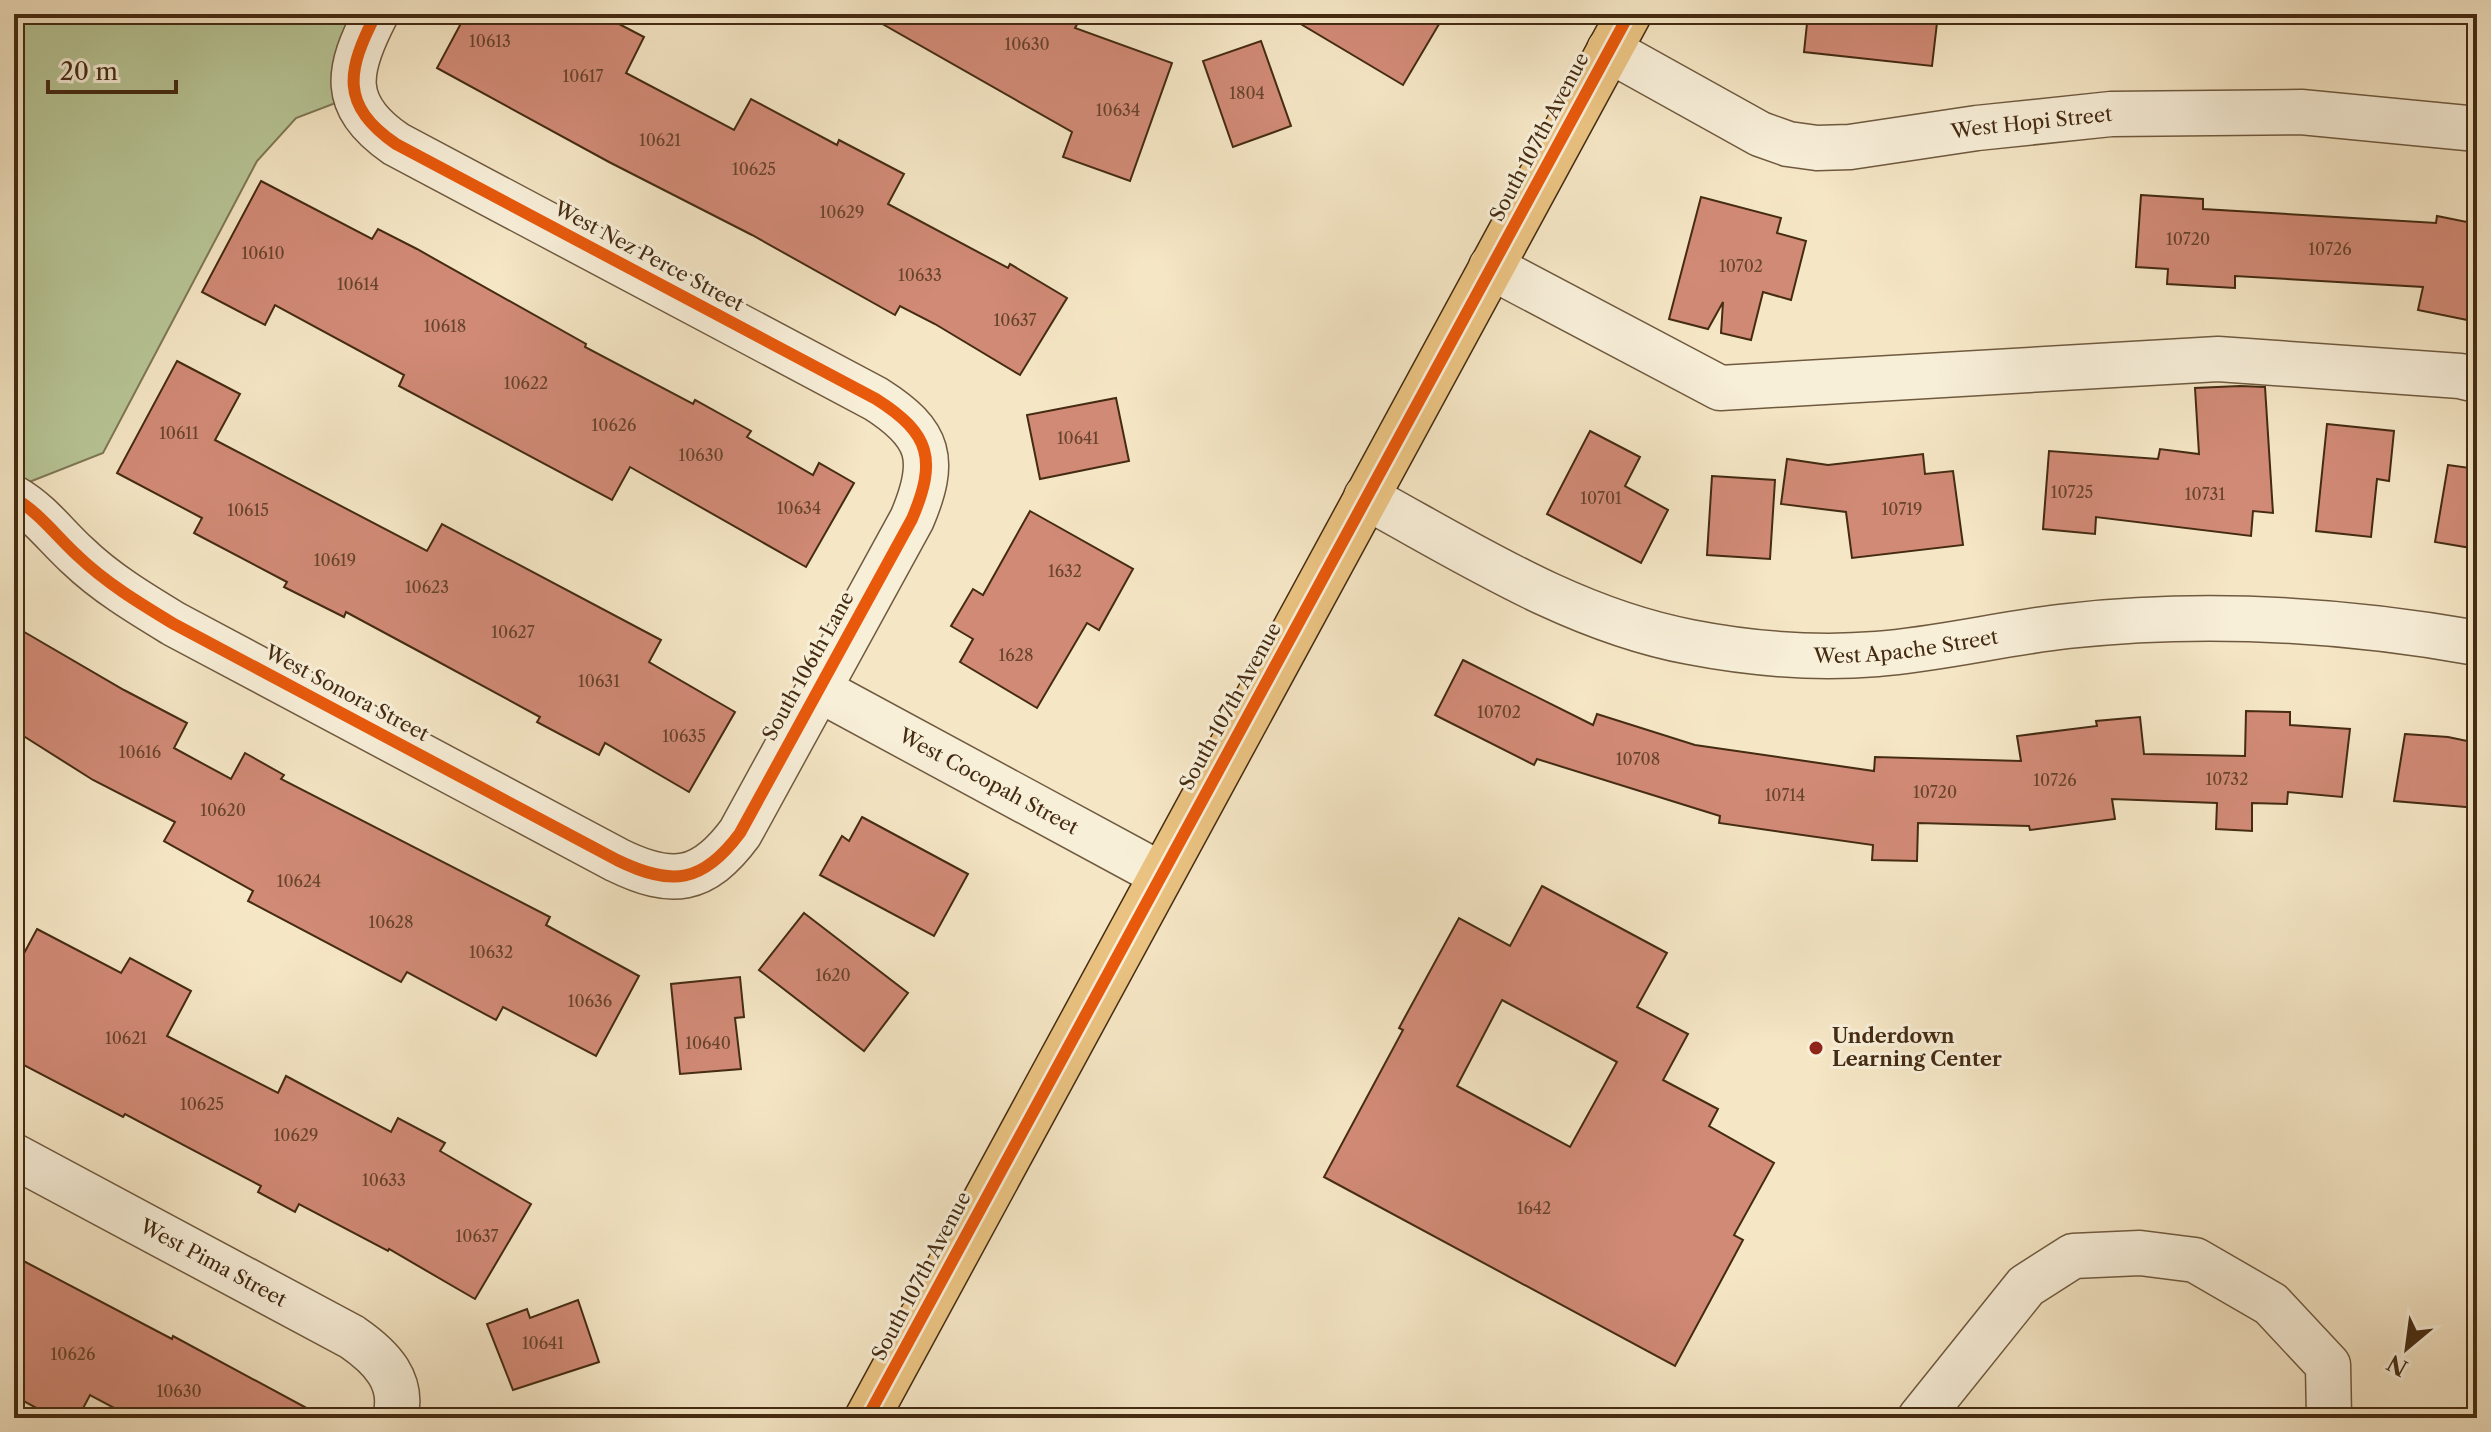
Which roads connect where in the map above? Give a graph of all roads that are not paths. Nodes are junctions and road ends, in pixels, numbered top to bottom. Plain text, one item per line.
1 (376, 14) edge
2 (1619, 32) edge
3 (2477, 129) edge
4 (1491, 267) junction
5 (2477, 380) edge
6 (926, 449) joint
7 (1366, 497) junction
8 (14, 498) edge
9 (2477, 643) edge
10 (818, 689) junction
11 (1160, 874) junction
12 (687, 877) joint
13 (14, 1156) edge
14 (396, 1403) edge
15 (867, 1418) edge
16 (1920, 1418) edge
17 (2329, 1418) edge

1 - 6 street, West Nez Perce Street
2 - 3 street, West Hopi Street
2 - 4 main road, South 107th Avenue
4 - 5 street
4 - 7 main road, South 107th Avenue
6 - 10 street, South 106th Lane
7 - 9 street, West Apache Street
7 - 11 main road, South 107th Avenue
8 - 12 street, West Sonora Street
10 - 11 street, West Cocopah Street
10 - 12 street, South 106th Lane
11 - 15 main road, South 107th Avenue
13 - 14 street, West Pima Street
16 - 17 street

